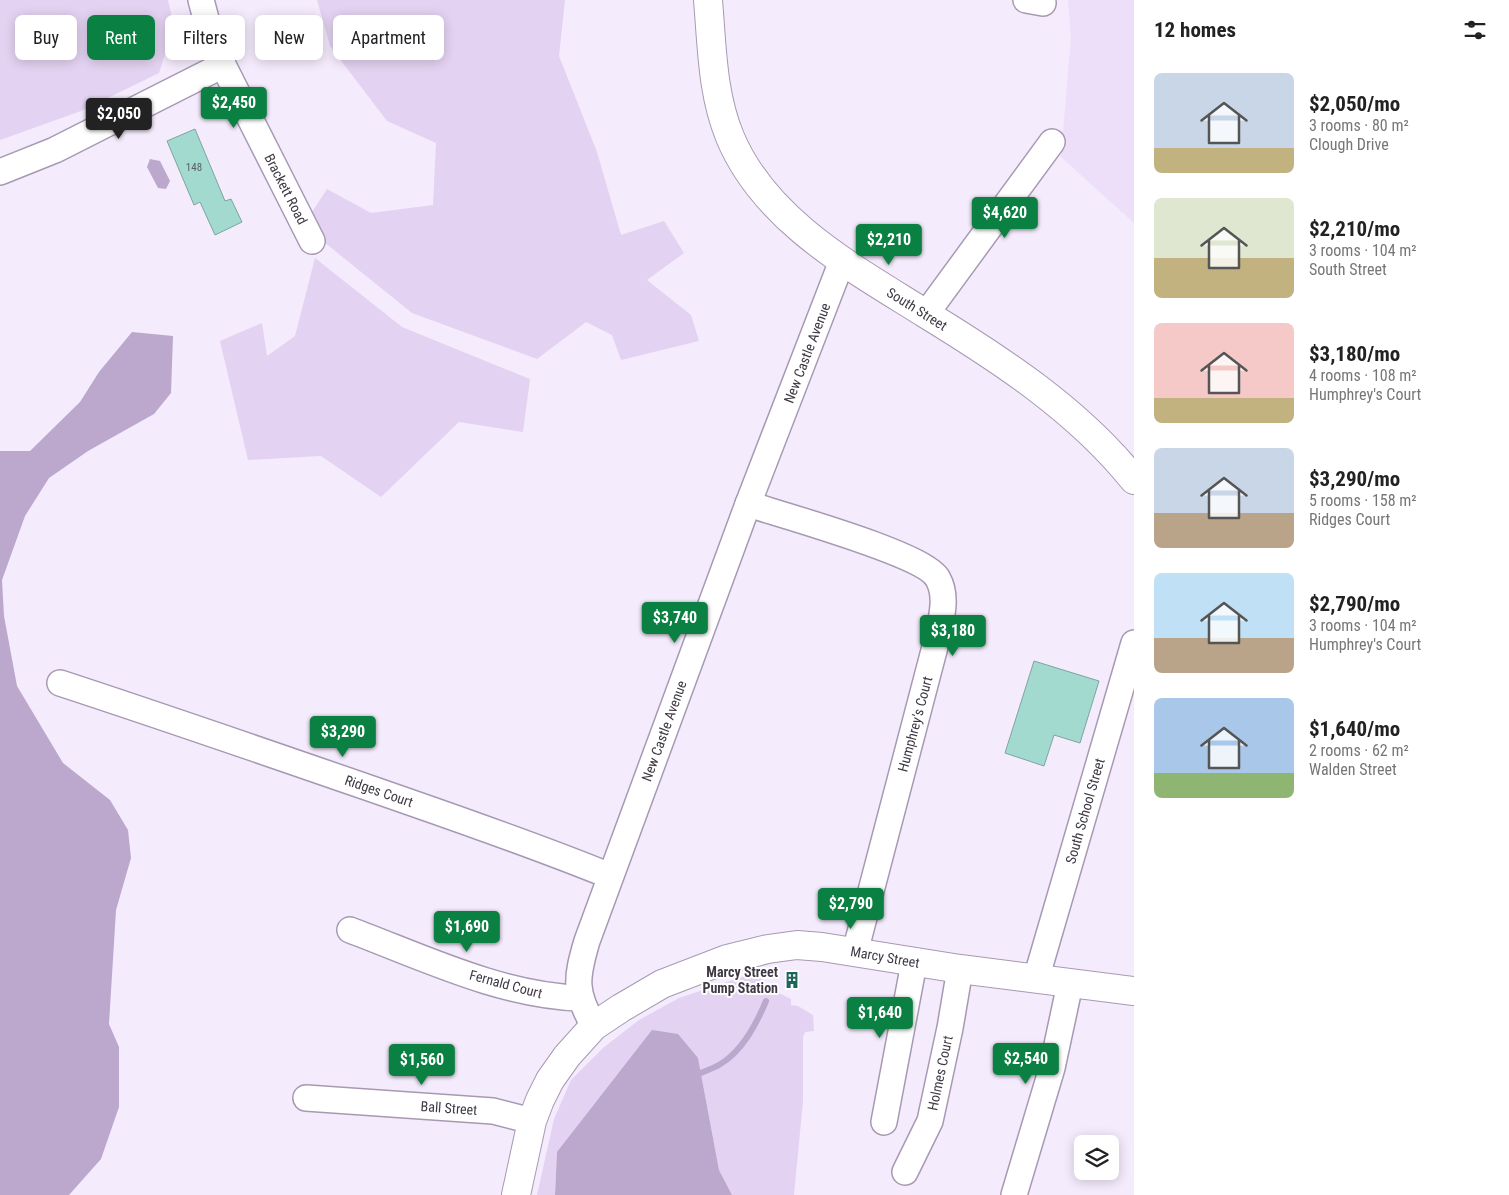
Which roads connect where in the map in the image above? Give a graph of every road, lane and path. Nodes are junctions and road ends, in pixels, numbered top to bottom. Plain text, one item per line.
1 (201, 0) edge
2 (708, 0) edge
3 (224, 65) junction
4 (1052, 142) dead end
5 (0, 172) edge
6 (312, 241) dead end
7 (842, 262) junction
8 (926, 314) junction
9 (1134, 480) edge
10 (748, 504) junction
11 (1134, 643) edge
12 (60, 683) dead end
13 (610, 876) junction
14 (350, 930) dead end
15 (855, 952) junction
16 (914, 963) junction
17 (960, 970) junction
18 (1036, 979) junction
19 (1070, 984) junction
20 (1134, 991) edge
21 (580, 998) junction
22 (594, 1026) junction
23 (306, 1098) dead end
24 (532, 1121) junction
25 (884, 1122) dead end
26 (905, 1172) dead end
27 (516, 1195) edge
28 (1014, 1195) edge

1 - 3 street, Brackett Road
2 - 7 main road, South Street
3 - 5 street
3 - 6 street, Brackett Road
4 - 8 street
7 - 8 main road, South Street
7 - 10 street, New Castle Avenue
8 - 9 main road, South Street
10 - 13 street, New Castle Avenue
10 - 15 street, Humphrey's Court
11 - 18 street, South School Street
12 - 13 street, Ridges Court
13 - 21 street, New Castle Avenue
14 - 21 street, Fernald Court
15 - 16 main road, Marcy Street
15 - 22 main road, Marcy Street
16 - 17 main road, Marcy Street
16 - 25 street
17 - 18 main road, Marcy Street
17 - 26 street, Holmes Court
18 - 19 main road, Marcy Street
19 - 20 main road, Marcy Street
19 - 28 street
21 - 22 street, New Castle Avenue
22 - 24 main road
23 - 24 street, Ball Street
24 - 27 main road

